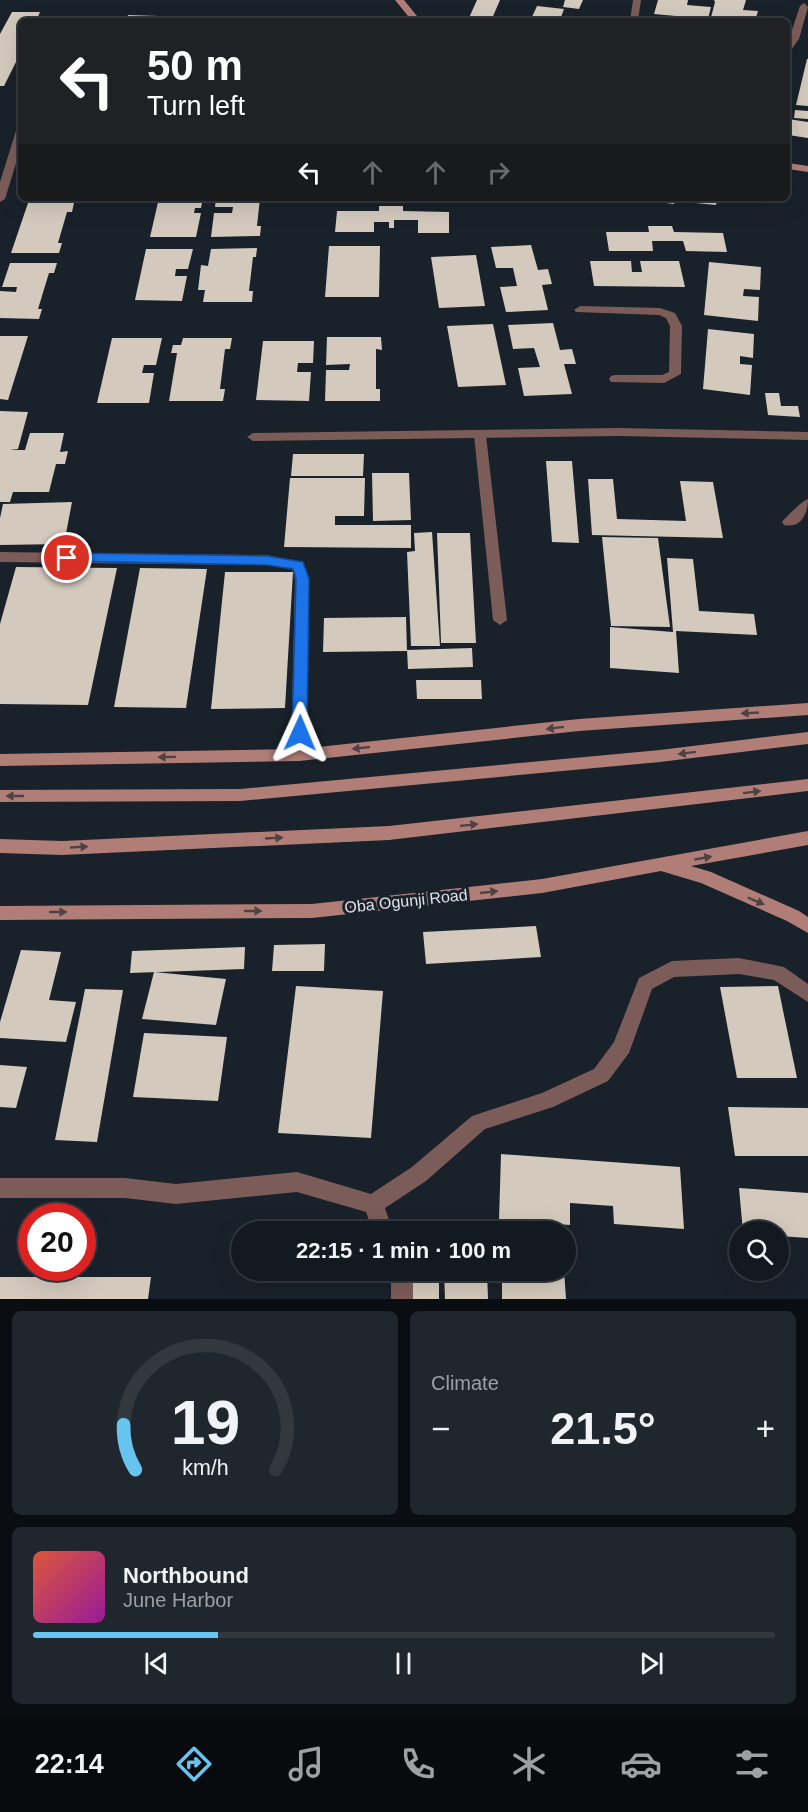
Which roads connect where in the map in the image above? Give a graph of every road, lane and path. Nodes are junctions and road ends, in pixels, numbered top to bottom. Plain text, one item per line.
1 (399, 0) edge
2 (638, 0) edge
3 (803, 4) edge
4 (414, 18) edge
5 (635, 18) edge
6 (794, 39) junction
7 (808, 40) edge
8 (790, 45) edge
9 (18, 141) edge
10 (790, 166) edge
11 (808, 169) edge
12 (0, 199) edge
13 (580, 310) dead end
14 (615, 379) dead end
15 (480, 435) junction
16 (808, 436) edge
17 (253, 437) dead end
18 (808, 503) edge
19 (789, 522) dead end
20 (0, 557) edge
21 (501, 620) dead end
22 (803, 709) edge
23 (808, 738) edge
24 (299, 755) junction
25 (0, 760) edge
26 (808, 785) edge
27 (0, 796) edge
28 (808, 838) edge
29 (0, 846) edge
30 (663, 865) junction
31 (0, 913) edge
32 (808, 926) edge
33 (808, 994) edge
34 (0, 1188) edge
35 (373, 1204) junction
36 (379, 1221) edge
37 (401, 1281) edge
38 (402, 1299) edge

1 - 4 main road
2 - 5 street
3 - 6 street
6 - 7 street
6 - 8 street
9 - 12 street
10 - 11 main road
13 - 14 street
15 - 16 street
15 - 17 street
15 - 21 street
18 - 19 street
20 - 24 street
22 -> 24 main road
23 -> 27 main road
24 -> 25 main road
29 -> 26 main road
30 -> 28 main road, Oba Ogunji Road
31 -> 30 main road, Oba Ogunji Road
30 -> 32 main road
33 - 35 street
34 - 35 street
35 - 36 street
37 - 38 street

